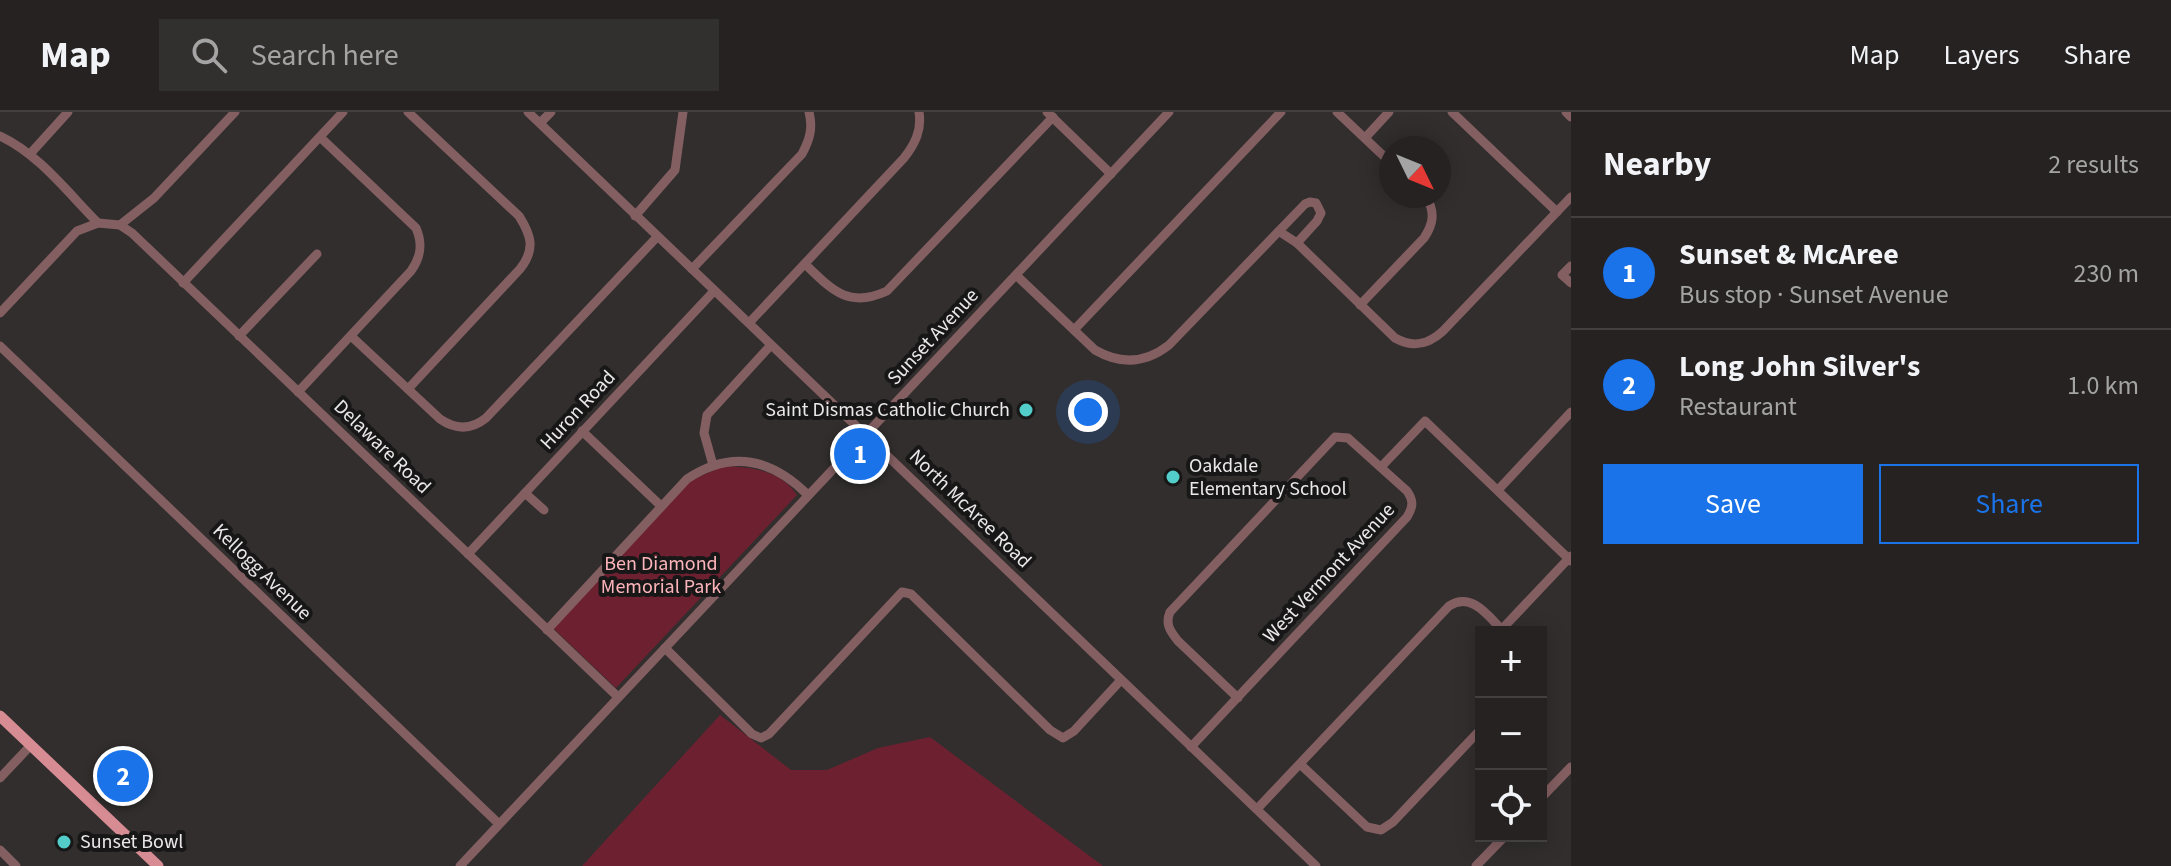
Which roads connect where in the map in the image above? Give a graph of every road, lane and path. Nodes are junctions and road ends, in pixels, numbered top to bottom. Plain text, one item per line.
1 (68, 112) edge
2 (235, 112) edge
3 (343, 112) edge
4 (528, 112) edge
5 (551, 112) edge
6 (683, 112) edge
7 (809, 112) edge
8 (919, 112) edge
9 (1169, 112) edge
10 (1281, 112) edge
11 (1337, 112) edge
12 (1389, 112) edge
13 (1452, 112) edge
14 (1566, 112) edge
15 (412, 113) edge
16 (1050, 115) edge
17 (1571, 117) edge
18 (540, 123) junction
19 (0, 136) edge
20 (320, 137) junction
21 (1365, 138) junction
22 (1379, 151) edge
23 (30, 154) junction
24 (1111, 174) junction
25 (1571, 197) edge
26 (1432, 208) edge
27 (1557, 212) junction
28 (635, 216) junction
29 (98, 223) junction
30 (120, 225) junction
31 (1280, 232) junction
32 (657, 237) junction
33 (1297, 243) junction
34 (317, 254) dead end
35 (805, 264) junction
36 (1571, 266) edge
37 (692, 269) junction
38 (1016, 275) junction
39 (183, 283) junction
40 (1571, 283) edge
41 (714, 291) junction
42 (1360, 305) junction
43 (0, 313) edge
44 (749, 323) junction
45 (1074, 330) junction
46 (239, 336) junction
47 (351, 336) junction
48 (771, 345) junction
49 (0, 346) edge
50 (408, 389) junction
51 (298, 392) junction
52 (1571, 412) edge
53 (582, 431) junction
54 (866, 434) junction
55 (713, 465) junction
56 (1381, 467) junction
57 (1498, 490) junction
58 (525, 493) junction
59 (808, 495) junction
60 (661, 506) junction
61 (544, 510) dead end
62 (468, 554) junction
63 (1570, 558) edge
64 (1497, 626) edge
65 (1508, 626) edge
66 (547, 630) junction
67 (665, 648) junction
68 (1121, 680) junction
69 (618, 697) junction
70 (1238, 698) junction
71 (0, 716) edge
72 (1475, 735) edge
73 (31, 745) junction
74 (1191, 747) junction
75 (1300, 764) junction
76 (1571, 767) edge
77 (0, 778) edge
78 (1547, 792) edge
79 (1257, 809) junction
80 (499, 824) junction
81 (1499, 842) edge
82 (0, 850) edge
83 (16, 866) edge
84 (158, 866) edge
85 (460, 866) edge
86 (1316, 866) edge
87 (1476, 866) edge

1 - 23 street
2 - 30 street
3 - 20 street
4 - 18 street, North McAree Road
5 - 18 street
6 - 28 street
7 - 37 street
8 - 35 street
9 - 24 street, Sunset Avenue
10 - 45 street
11 - 21 street
12 - 21 street
13 - 27 street
14 - 17 street
15 - 50 street
16 - 24 street
16 - 35 street
18 - 28 street, North McAree Road
19 - 23 street
20 - 39 street
20 - 47 street
21 - 22 street
23 - 29 street
24 - 38 street, Sunset Avenue
25 - 27 street
26 - 42 street
27 - 42 street
28 - 32 street, North McAree Road
29 - 30 street
29 - 43 street
30 - 39 street, Delaware Road
31 - 33 street
31 - 33 street
31 - 45 street
32 - 37 street, North McAree Road
32 - 50 street
33 - 42 street
34 - 46 street
35 - 44 street
36 - 40 street
37 - 41 street, North McAree Road
38 - 45 street
38 - 54 street, Sunset Avenue
39 - 46 street, Delaware Road
41 - 44 street, North McAree Road
41 - 53 street, Huron Road
44 - 48 street, North McAree Road
46 - 51 street, Delaware Road
47 - 50 street
47 - 51 street
48 - 54 street, North McAree Road
48 - 55 street
49 - 80 street, Kellogg Avenue
51 - 62 street, Delaware Road
52 - 57 street
53 - 58 street, Huron Road
53 - 60 street
54 - 59 street, Sunset Avenue
54 - 68 street, North McAree Road
55 - 59 street
55 - 60 street
56 - 57 street
56 - 70 street, West Vermont Avenue
56 - 70 street, West Vermont Avenue
57 - 63 street
58 - 61 street
58 - 62 street, Huron Road
59 - 67 street, Sunset Avenue
60 - 66 street
62 - 66 street, Delaware Road
63 - 65 street
64 - 75 street
66 - 69 street, Delaware Road
67 - 68 street
67 - 69 street, Sunset Avenue
68 - 74 street, North McAree Road
69 - 80 street, Sunset Avenue
70 - 74 street, West Vermont Avenue
71 - 73 main road
72 - 75 street
73 - 77 street
73 - 84 main road
74 - 79 street, North McAree Road
75 - 79 street
76 - 78 street
79 - 86 street, North McAree Road
80 - 85 street, Sunset Avenue
81 - 87 street
82 - 83 street

